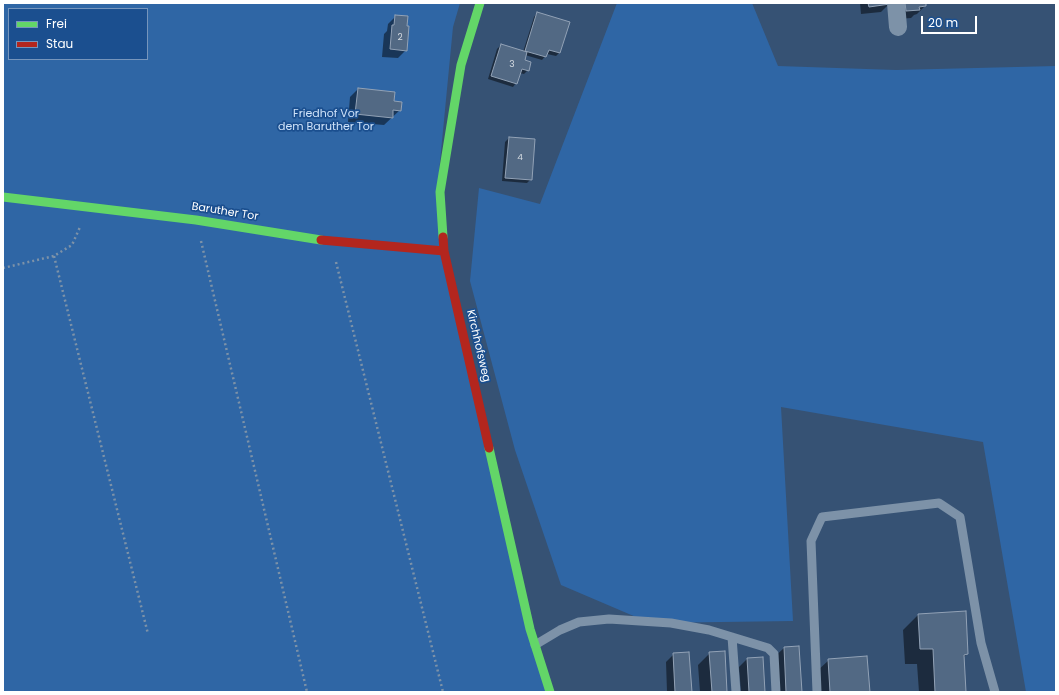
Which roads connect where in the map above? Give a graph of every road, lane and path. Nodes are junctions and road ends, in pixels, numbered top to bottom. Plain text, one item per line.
1 (480, 3) edge
2 (896, 3) edge
3 (898, 27) dead end
4 (3, 197) edge
5 (89, 207) junction
6 (196, 220) junction
7 (330, 241) junction
8 (444, 251) junction
9 (54, 256) junction
10 (3, 268) edge
11 (148, 634) dead end
12 (732, 637) junction
13 (535, 645) junction
14 (307, 692) edge
15 (443, 692) edge
16 (550, 692) edge
17 (736, 692) edge
18 (776, 692) edge
19 (817, 692) edge
20 (995, 692) edge

1 - 8 street, Kirchhofsweg
2 - 3 street
4 - 5 street, Baruther Tor
5 - 6 street, Baruther Tor
5 - 9 path
6 - 7 street, Baruther Tor
6 - 14 path
7 - 8 street, Baruther Tor
7 - 15 path
8 - 13 street, Kirchhofsweg
9 - 10 path
9 - 11 path
12 - 13 lane
12 - 17 lane
12 - 18 lane
13 - 16 street, Kirchhofsweg
19 - 20 lane

